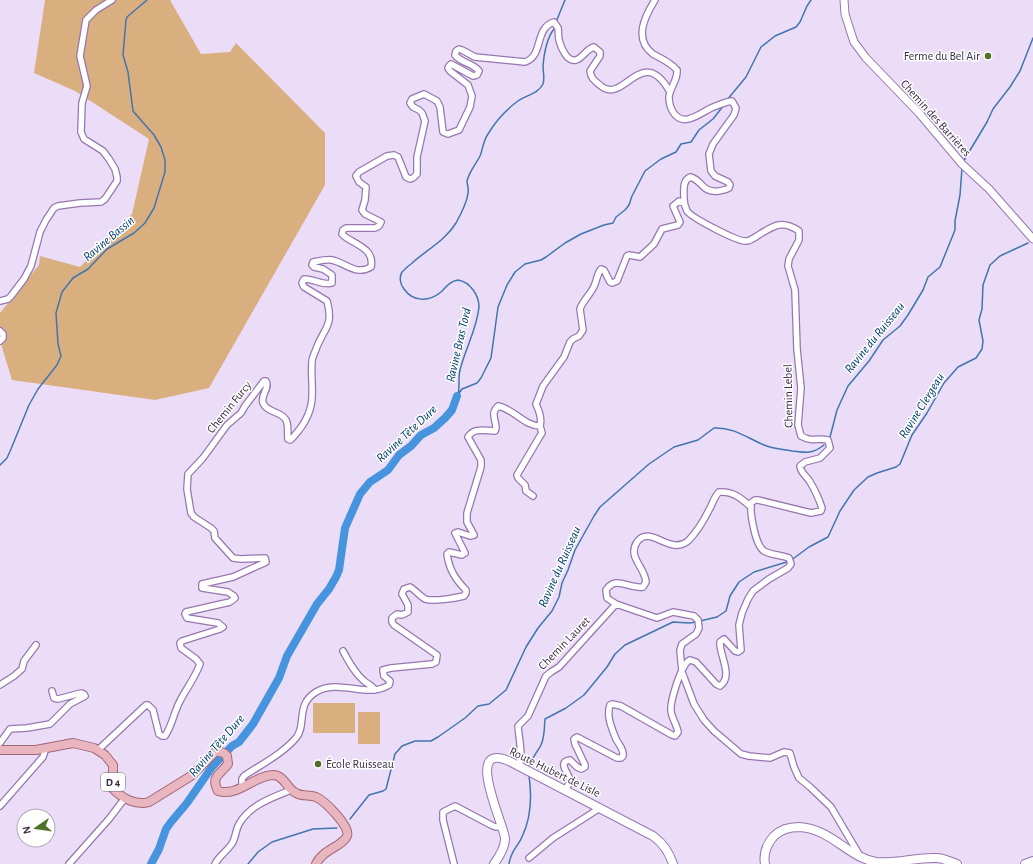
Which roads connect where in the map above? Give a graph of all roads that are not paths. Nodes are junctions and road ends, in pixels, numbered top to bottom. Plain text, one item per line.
1 (112, 0) edge
2 (655, 0) edge
3 (844, 0) edge
4 (670, 92) junction
5 (684, 203) junction
6 (1033, 239) edge
7 (0, 301) edge
8 (0, 331) edge
9 (0, 341) edge
10 (540, 426) junction
11 (533, 496) dead end
12 (751, 507) junction
13 (616, 604) junction
14 (36, 645) dead end
15 (343, 651) dead end
16 (682, 672) junction
17 (0, 685) edge
18 (375, 690) junction
19 (52, 691) dead end
20 (0, 743) edge
21 (46, 748) junction
22 (0, 750) edge
23 (98, 750) junction
24 (518, 766) junction
25 (242, 787) junction
26 (291, 790) junction
27 (565, 790) junction
28 (125, 798) junction
29 (0, 806) edge
30 (600, 808) junction
31 (502, 826) junction
32 (860, 856) junction
33 (529, 858) dead end
34 (1033, 861) edge
35 (69, 864) edge
36 (215, 864) edge
37 (316, 864) edge
38 (454, 864) edge
39 (494, 864) edge
40 (674, 864) edge
41 (765, 864) edge
42 (957, 864) edge
43 (1025, 864) edge

1 - 7 street
2 - 4 street
3 - 6 street, Chemin des Barrières
4 - 5 street
4 - 23 street, Chemin Furcy
5 - 10 street
5 - 12 street, Chemin Lebel
8 - 9 street
10 - 11 street
10 - 18 street
12 - 13 street
12 - 16 street
13 - 16 street
13 - 24 street, Chemin Lauret
14 - 17 street
15 - 18 street
16 - 27 street
16 - 32 street
18 - 25 street
19 - 20 street
21 - 22 main road, D 4
21 - 23 main road, D 4
21 - 29 street
23 - 28 main road, D 4
24 - 27 main road, Route Hubert de Lisle
24 - 31 main road, Route Hubert de Lisle
25 - 26 main road, D 4
25 - 28 main road, D 4
26 - 36 street
26 - 37 main road, D 4
27 - 30 main road, Route Hubert de Lisle
28 - 35 street
30 - 33 street
30 - 40 main road, Route Hubert de Lisle
31 - 38 street
31 - 39 main road, Route Hubert de Lisle
32 - 41 main road
32 - 42 main road
34 - 43 main road

